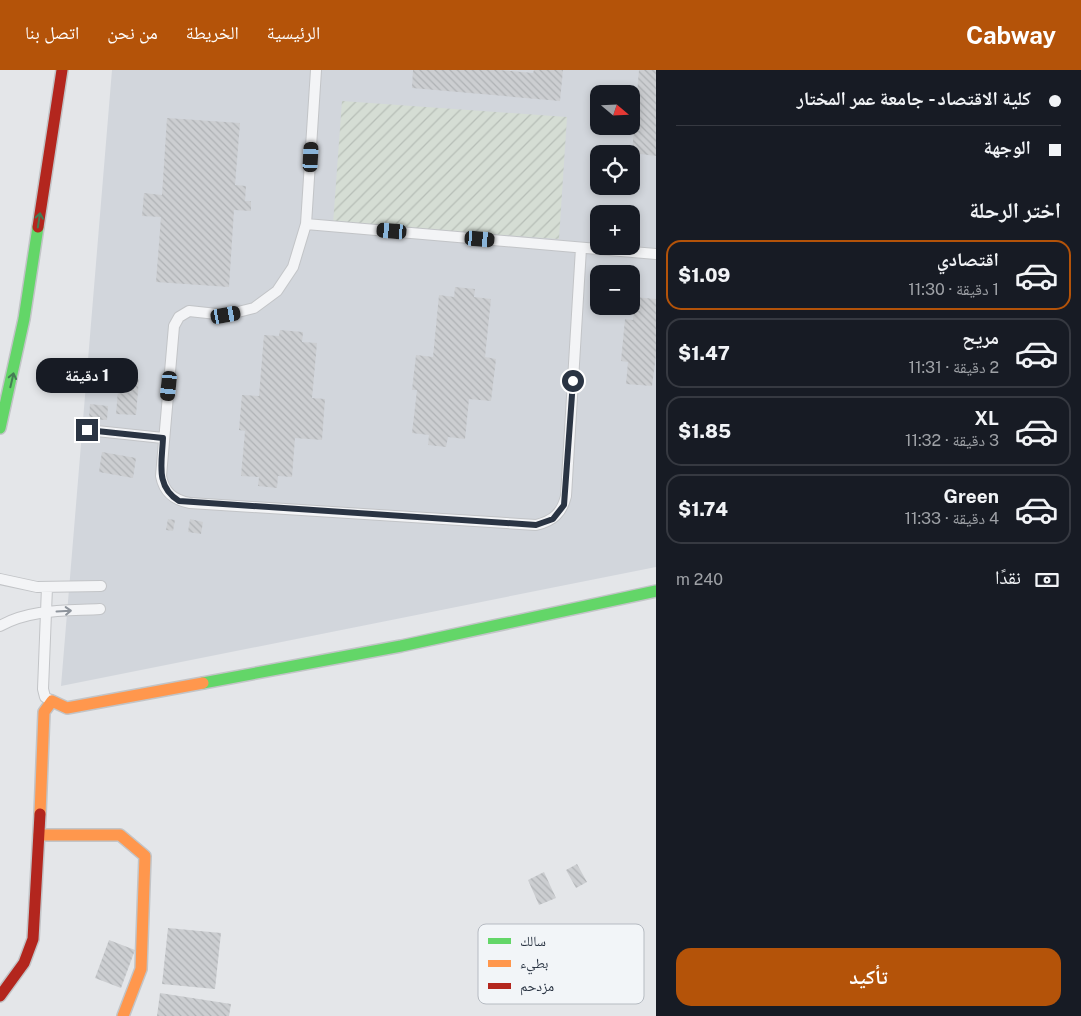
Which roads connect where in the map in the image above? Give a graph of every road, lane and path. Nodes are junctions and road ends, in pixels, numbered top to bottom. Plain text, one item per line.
1 (62, 70) edge
2 (316, 70) edge
3 (306, 224) junction
4 (582, 248) junction
5 (656, 254) edge
6 (0, 428) edge
7 (87, 430) dead end
8 (163, 438) junction
9 (0, 579) edge
10 (101, 586) dead end
11 (47, 587) junction
12 (656, 591) edge
13 (100, 609) dead end
14 (46, 612) junction
15 (0, 626) edge
16 (52, 701) junction
17 (39, 834) junction
18 (0, 996) edge
19 (123, 1016) edge

6 -> 1 main road
2 - 3 lane
3 - 4 lane
3 - 8 lane
4 - 5 lane
4 - 8 lane
7 - 8 lane
9 - 11 lane
10 - 11 lane
11 - 14 lane
12 - 16 main road
14 -> 13 lane
14 - 15 lane
14 - 16 lane
16 - 17 main road
17 - 18 main road
17 - 19 main road

